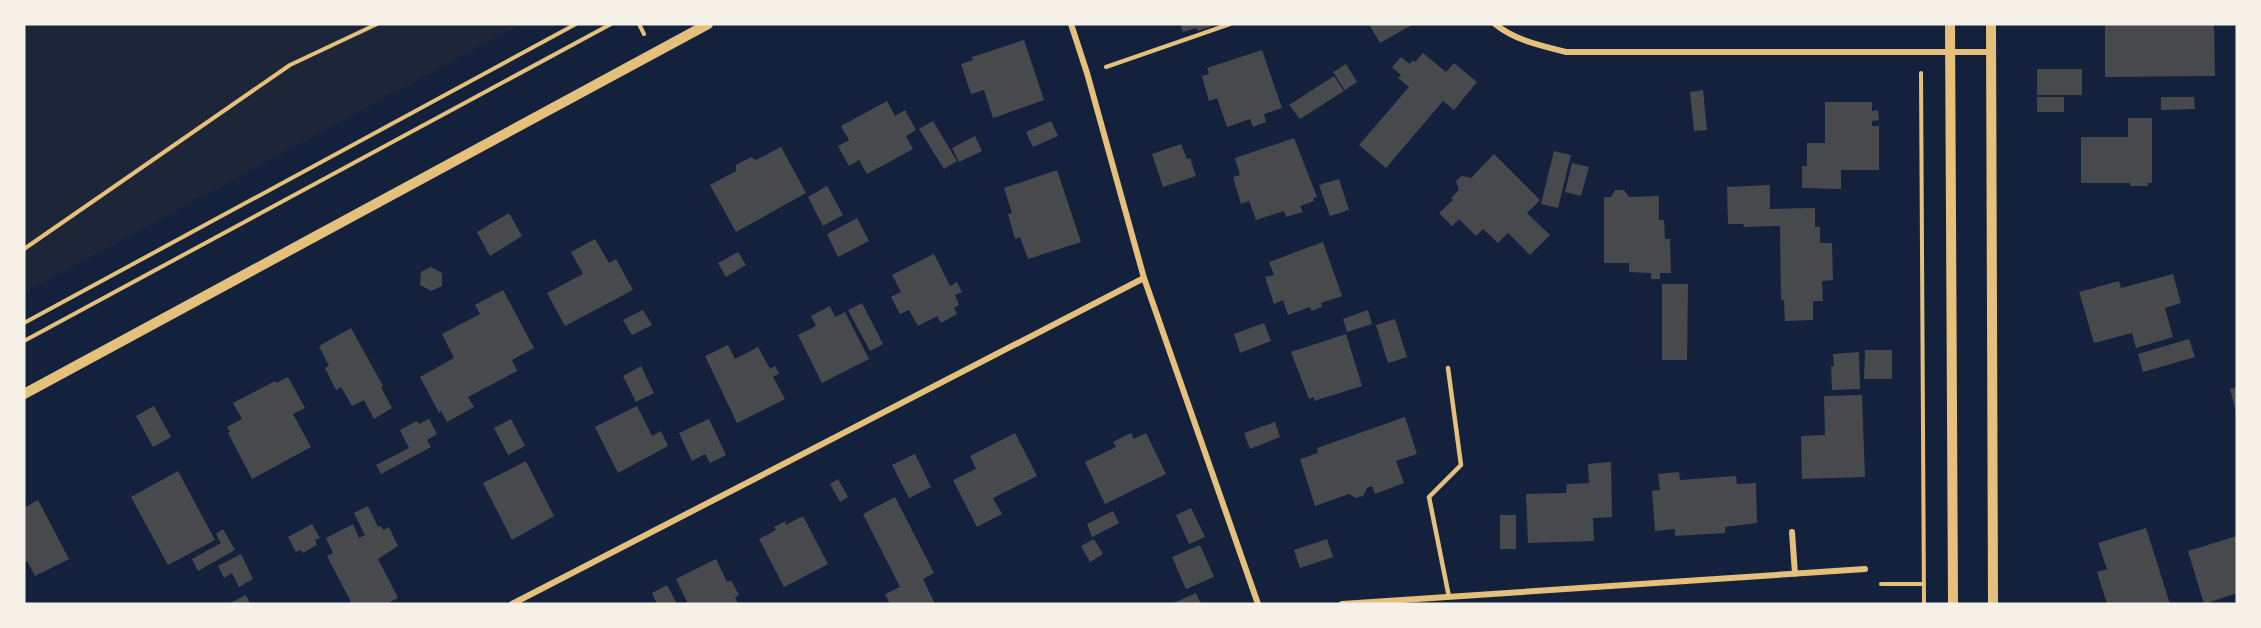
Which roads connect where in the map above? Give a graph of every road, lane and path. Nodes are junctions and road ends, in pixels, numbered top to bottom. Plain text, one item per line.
1 (377, 24) edge
2 (576, 24) edge
3 (611, 24) edge
4 (708, 24) edge
5 (1071, 24) edge
6 (1230, 24) edge
7 (1495, 24) edge
8 (1950, 24) edge
9 (1991, 24) edge
10 (1921, 52) junction
11 (1950, 52) junction
12 (1991, 52) junction
13 (1087, 73) junction
14 (24, 249) edge
15 (1144, 278) junction
16 (24, 323) edge
17 (24, 341) edge
18 (1448, 368) dead end
19 (24, 394) edge
20 (1792, 532) dead end
21 (1865, 569) joint
22 (1795, 574) junction
23 (1924, 584) junction
24 (1449, 597) junction
25 (512, 604) edge
26 (1258, 604) edge
27 (1342, 604) edge
28 (1924, 604) edge
29 (1953, 604) edge
30 (1993, 604) edge

1 - 14 path
2 - 16 path
3 - 17 path
4 - 19 street
5 - 13 street
6 - 13 path
7 - 10 street
8 - 11 street
9 - 12 street
10 - 11 street
10 - 23 path
11 - 12 street
11 - 29 street
12 - 30 street
13 - 15 street
15 - 25 street
15 - 26 street
18 - 24 lane
20 - 22 street
21 - 22 street
21 - 23 path
22 - 24 street
23 - 28 path
24 - 27 street

